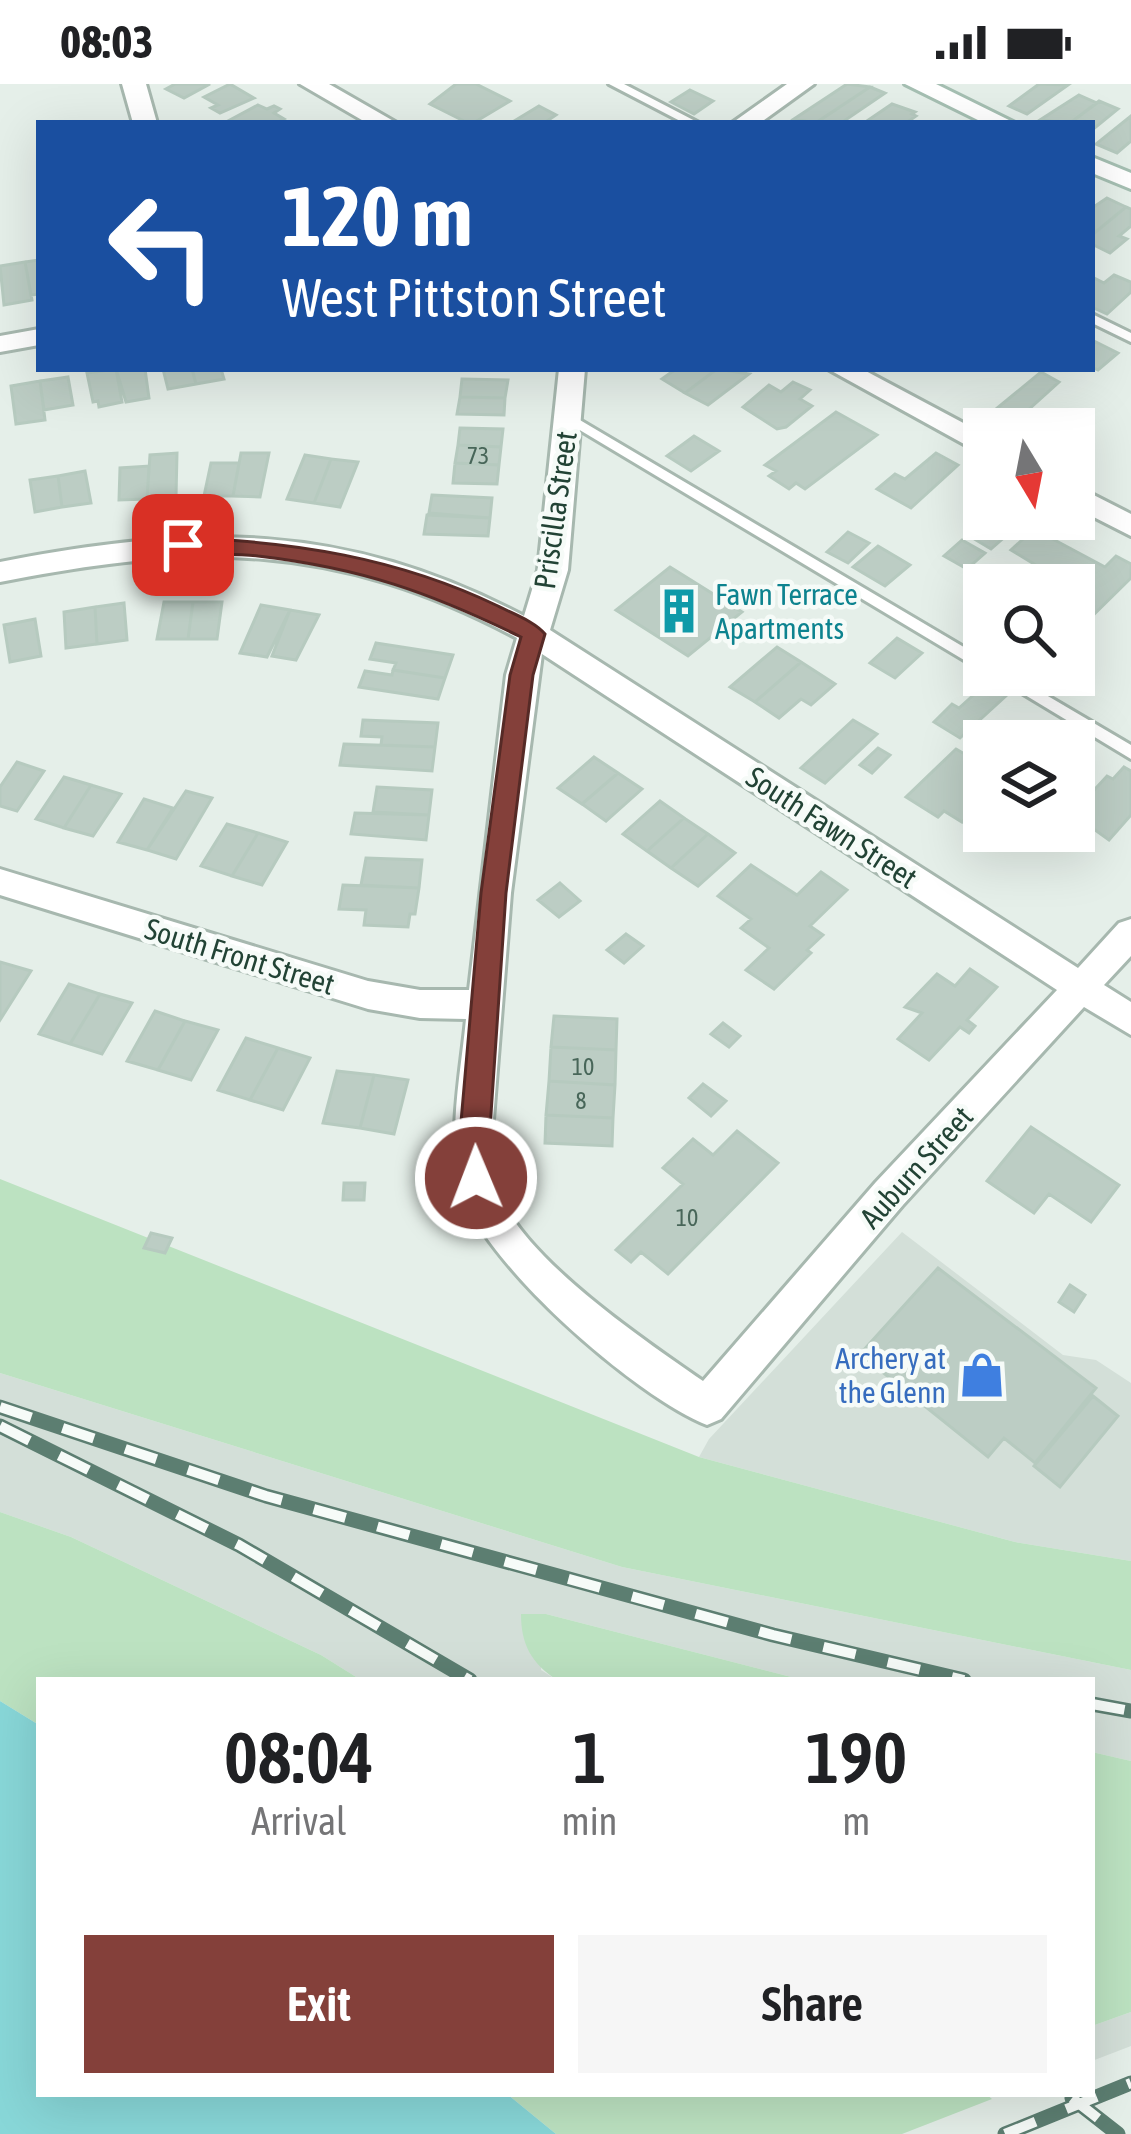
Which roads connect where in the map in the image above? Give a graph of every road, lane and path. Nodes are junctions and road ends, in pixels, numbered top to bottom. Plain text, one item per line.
1 (134, 84) edge
2 (312, 84) edge
3 (615, 84) edge
4 (802, 84) edge
5 (917, 84) edge
6 (144, 120) edge
7 (379, 120) edge
8 (687, 120) edge
9 (748, 120) edge
10 (996, 120) edge
11 (1095, 165) edge
12 (1131, 182) edge
13 (1095, 320) edge
14 (36, 338) edge
15 (1131, 338) edge
16 (0, 344) edge
17 (572, 372) edge
18 (847, 372) edge
19 (568, 417) junction
20 (963, 435) edge
21 (1095, 506) edge
22 (1131, 526) edge
23 (0, 572) edge
24 (534, 634) junction
25 (963, 653) edge
26 (1035, 696) edge
27 (1131, 753) edge
28 (0, 882) edge
29 (1131, 933) edge
30 (1079, 987) junction
31 (484, 1005) junction
32 (1131, 1020) edge
33 (707, 1406) joint

1 - 6 street
2 - 7 street
3 - 8 lane
4 - 9 street
5 - 10 street
11 - 12 street
13 - 15 lane
14 - 16 street
17 - 19 street, Priscilla Street
18 - 20 street
19 - 24 street, Priscilla Street
19 - 25 lane
21 - 22 street
23 - 24 street, South Fawn Street
24 - 30 street, South Fawn Street
24 - 31 street, Priscilla Street
26 - 27 lane
28 - 31 street, South Front Street
29 - 30 street, Auburn Street
30 - 32 street, South Fawn Street
30 - 33 street, Auburn Street
31 - 33 street, Priscilla Street

